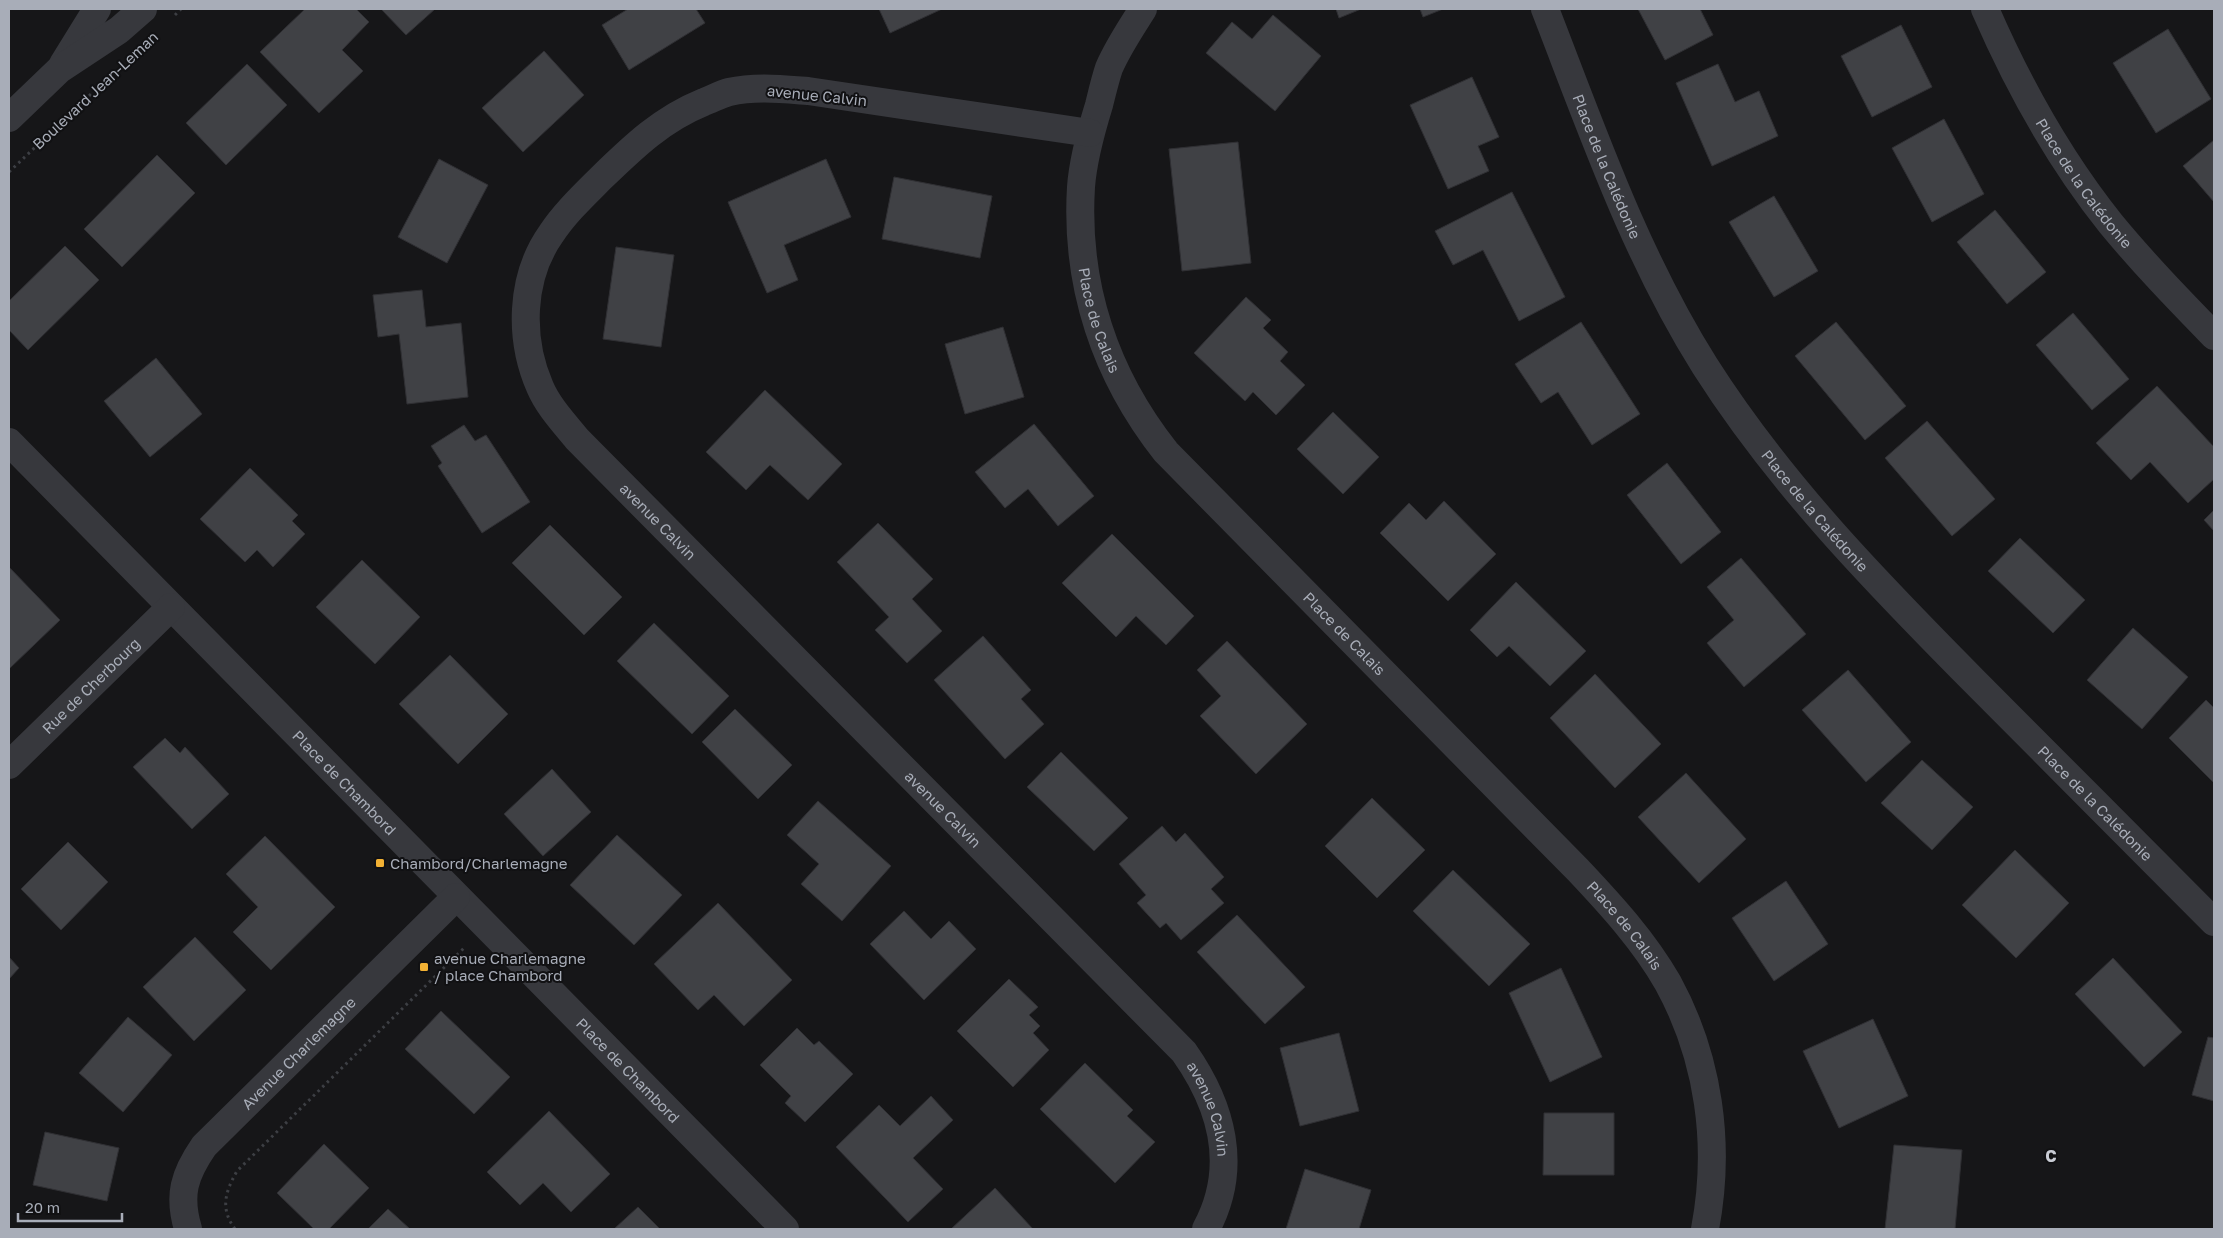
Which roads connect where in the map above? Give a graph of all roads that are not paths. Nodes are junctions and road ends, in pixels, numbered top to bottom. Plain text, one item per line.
1 (97, 9) edge
2 (143, 9) edge
3 (1143, 9) edge
4 (1545, 9) edge
5 (1985, 9) edge
6 (60, 69) junction
7 (9, 118) edge
8 (1090, 134) junction
9 (2214, 336) edge
10 (9, 442) edge
11 (171, 607) junction
12 (9, 765) edge
13 (456, 897) junction
14 (2214, 922) edge
15 (188, 1229) edge
16 (785, 1229) edge
17 (1206, 1229) edge
18 (1705, 1229) edge

1 - 6 street, Boulevard Jean-Leman
2 - 6 street, Boulevard Jean-Leman
3 - 8 street, Place de Calais
4 - 14 street, Place de la Calédonie
5 - 9 street, Place de la Calédonie
6 - 7 street, Boulevard Jean-Leman
8 - 17 street, avenue Calvin
8 - 18 street, Place de Calais
10 - 11 street, Place de Chambord
11 - 12 street, Rue de Cherbourg
11 - 13 street, Place de Chambord
13 - 15 street, Avenue Charlemagne
13 - 16 street, Place de Chambord

